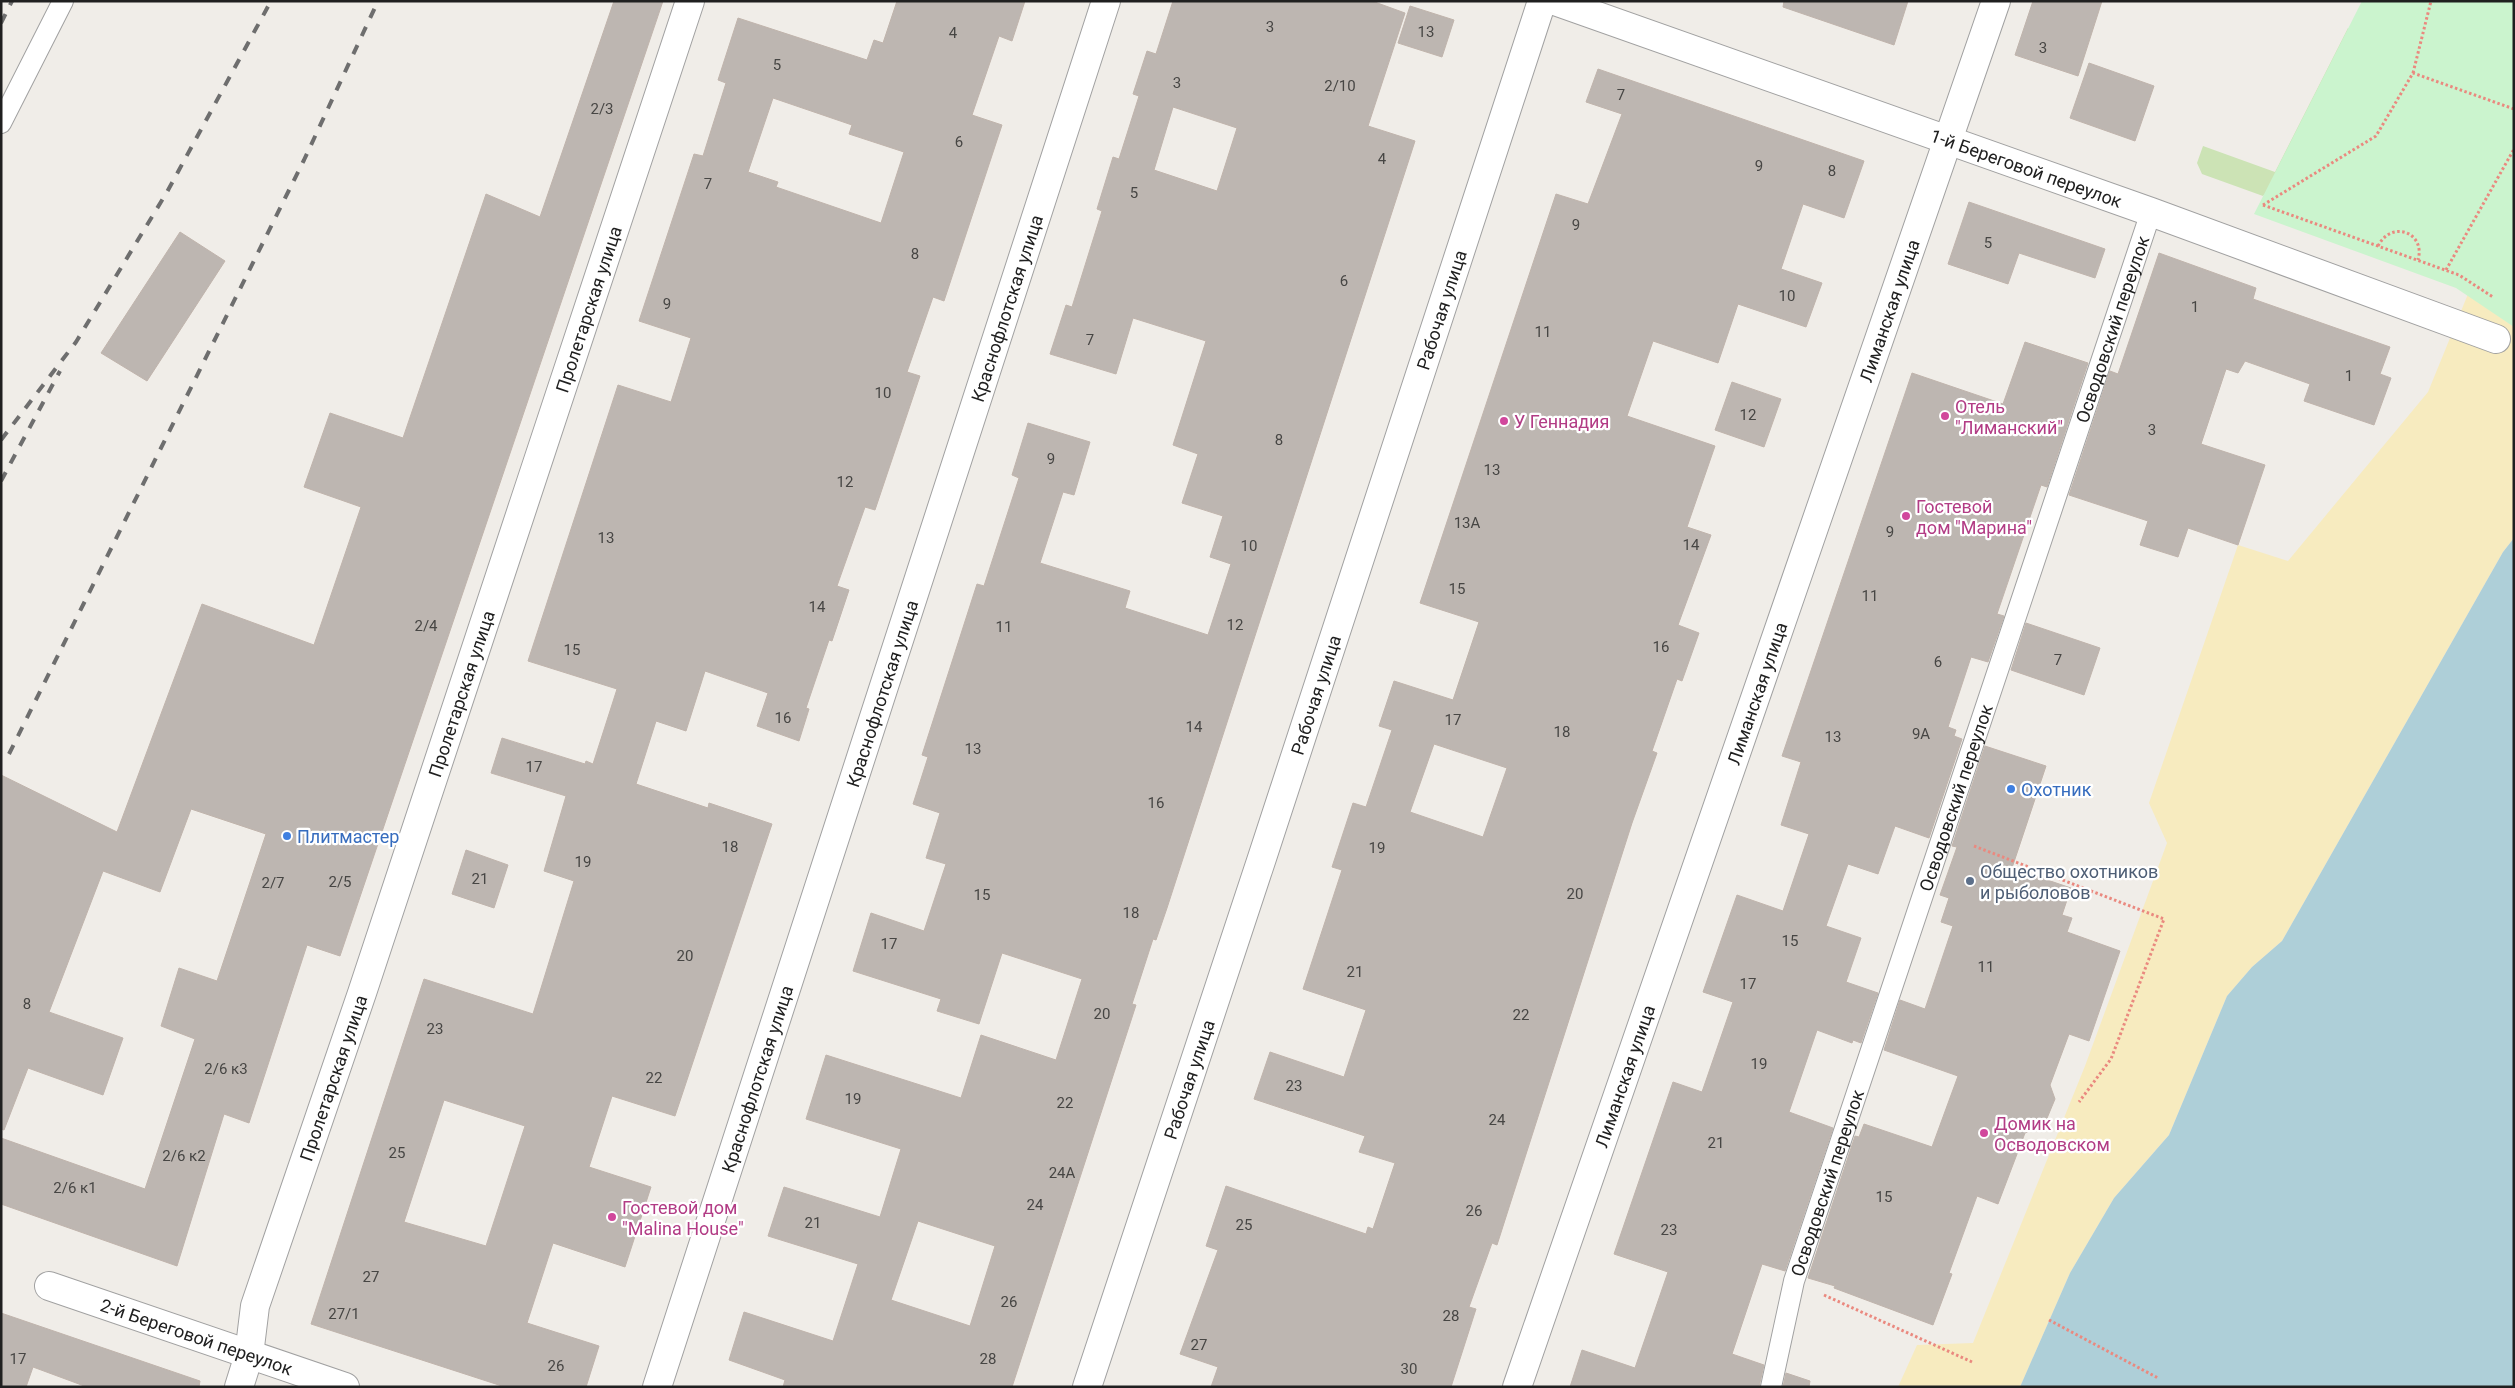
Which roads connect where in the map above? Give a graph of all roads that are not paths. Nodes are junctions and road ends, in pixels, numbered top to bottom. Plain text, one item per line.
1 (63, 1) edge
2 (690, 1) edge
3 (1106, 1) edge
4 (1542, 1) edge
5 (1555, 1) edge
6 (1996, 1) edge
7 (1, 124) edge
8 (1950, 141) junction
9 (2151, 212) junction
10 (2496, 339) dead end
11 (49, 1286) dead end
12 (249, 1355) junction
13 (239, 1387) edge
14 (345, 1387) edge
15 (657, 1387) edge
16 (1086, 1387) edge
17 (1517, 1387) edge
18 (1772, 1387) edge

1 - 7 lane
2 - 12 street, Пролетарская улица
3 - 15 street, Краснофлотская улица
4 - 16 street, Рабочая улица
5 - 8 street, 1-й Береговой переулок
6 - 8 street, Лиманская улица
8 - 9 street, 1-й Береговой переулок
8 - 17 street, Лиманская улица
9 - 10 street, 1-й Береговой переулок
9 - 18 lane, Осводовский переулок
11 - 12 street, 2-й Береговой переулок
12 - 13 street, Пролетарская улица
12 - 14 street, 2-й Береговой переулок

